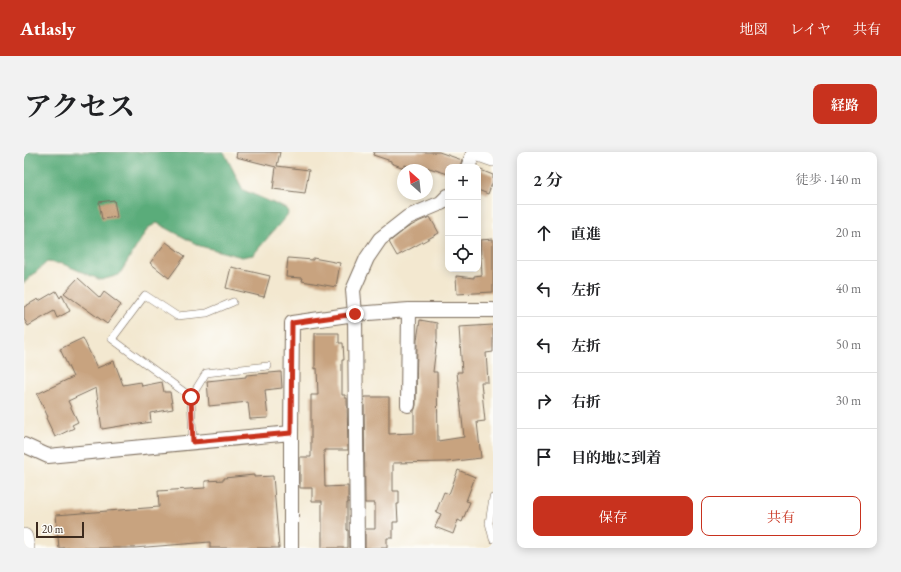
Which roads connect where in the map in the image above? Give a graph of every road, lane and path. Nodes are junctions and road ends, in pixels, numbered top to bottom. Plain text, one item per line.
1 (475, 152) edge
2 (493, 158) edge
3 (469, 164) edge
4 (445, 199) edge
5 (233, 302) dead end
6 (408, 310) junction
7 (493, 310) edge
8 (355, 314) junction
9 (268, 366) dead end
10 (191, 397) junction
11 (408, 405) dead end
12 (291, 433) junction
13 (193, 442) junction
14 (24, 445) edge
15 (493, 498) edge
16 (24, 537) edge
17 (493, 538) edge
18 (26, 548) edge
19 (291, 548) edge
20 (357, 548) edge

1 - 2 street
1 - 3 street
4 - 8 street
5 - 10 lane
6 - 7 street
6 - 8 street
6 - 11 street
8 - 12 street
8 - 20 street
9 - 10 lane
10 - 13 lane
12 - 13 street
12 - 19 street
13 - 14 street
15 - 17 lane
16 - 18 street

